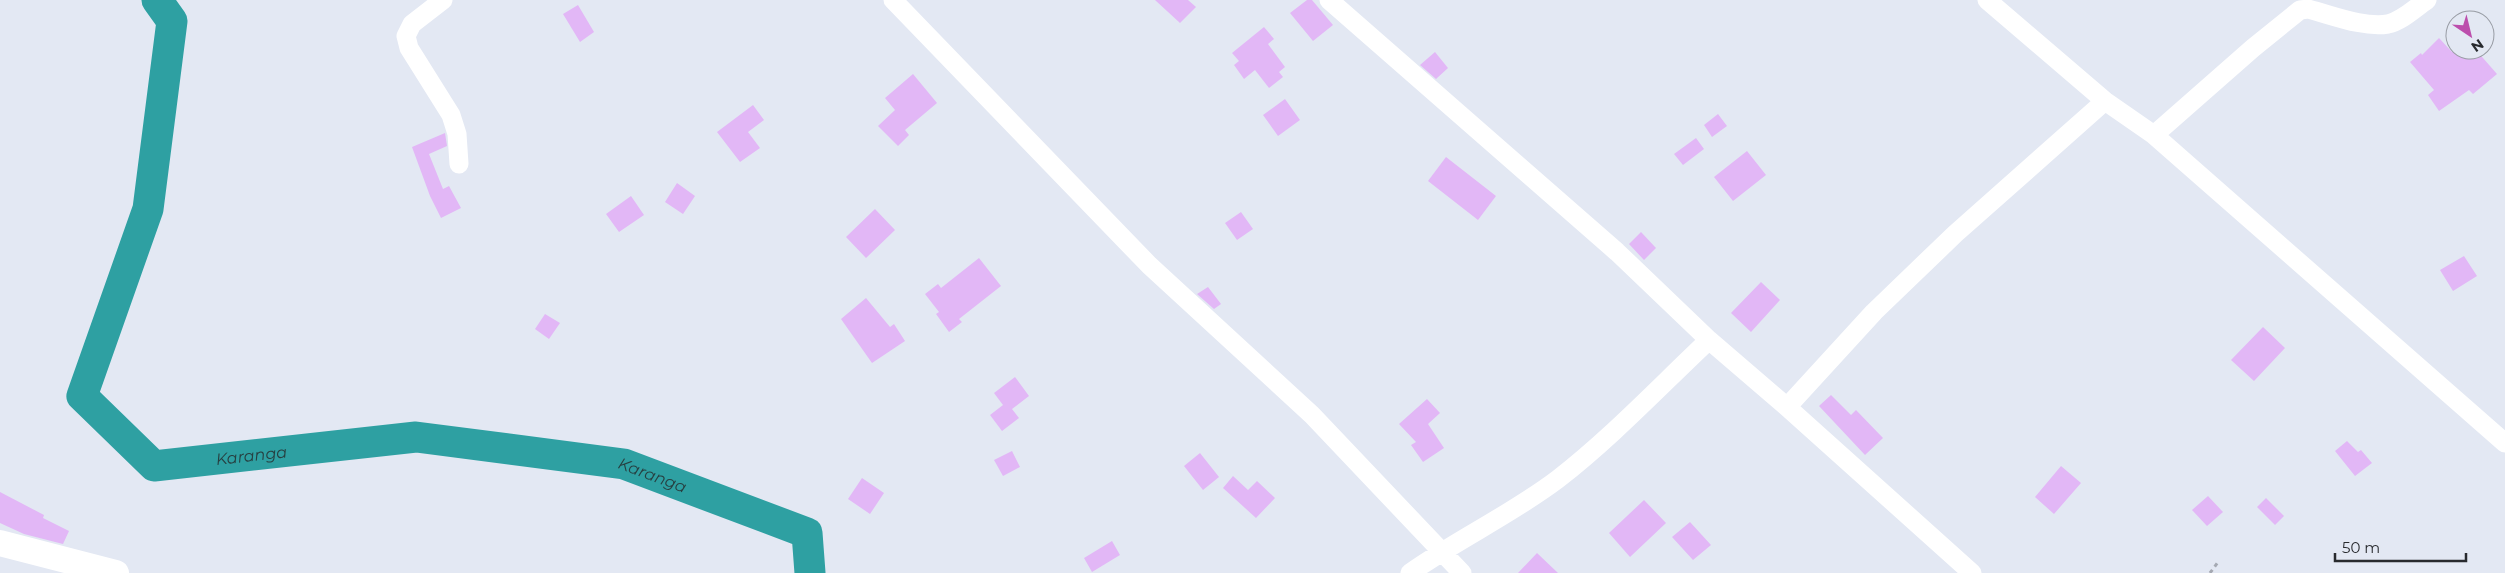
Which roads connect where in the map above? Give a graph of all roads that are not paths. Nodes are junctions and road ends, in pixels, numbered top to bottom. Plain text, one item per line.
1 (443, 0) edge
2 (893, 0) edge
3 (1329, 0) edge
4 (1986, 0) edge
5 (2427, 0) edge
6 (2105, 101) junction
7 (2154, 136) junction
8 (459, 164) dead end
9 (1709, 340) junction
10 (1787, 407) junction
11 (2505, 443) edge
12 (0, 544) edge
13 (1441, 551) junction
14 (116, 573) edge
15 (1410, 573) edge
16 (1462, 573) edge
17 (1972, 573) edge

1 - 8 street
2 - 13 street
3 - 9 street
4 - 6 street
5 - 7 street
6 - 7 street
6 - 10 street
7 - 11 street
9 - 10 street
9 - 13 street
10 - 17 street
12 - 14 main road
13 - 15 street
13 - 16 street

